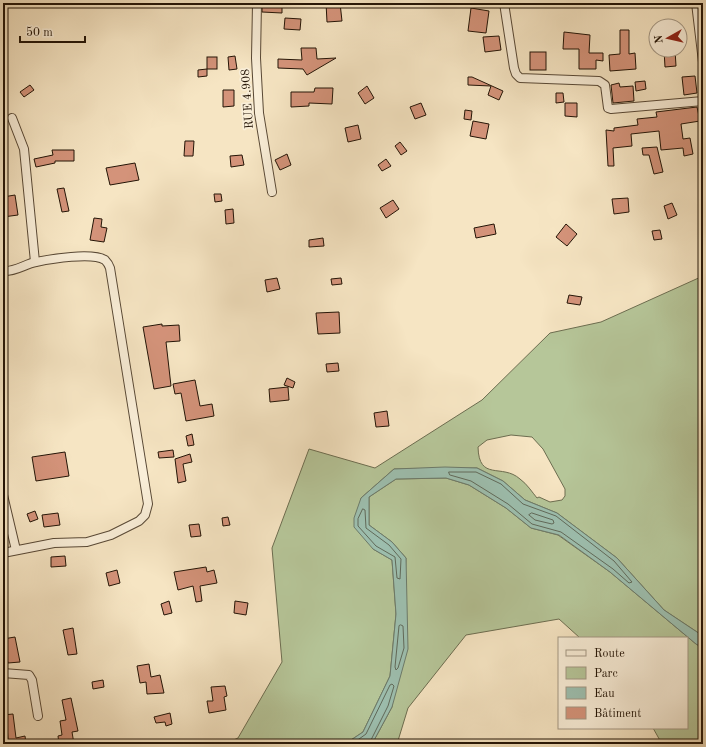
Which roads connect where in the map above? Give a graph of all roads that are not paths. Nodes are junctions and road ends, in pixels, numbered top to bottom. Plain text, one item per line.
1 (256, 3) edge
2 (504, 3) edge
3 (696, 3) edge
4 (703, 62) edge
5 (703, 101) edge
6 (12, 118) dead end
7 (272, 192) dead end
8 (35, 262) junction
9 (3, 270) edge
10 (3, 495) edge
11 (16, 550) junction
12 (3, 553) edge
13 (3, 673) edge
14 (38, 716) dead end

1 - 7 street, RUE 4.908
2 - 5 street
3 - 4 street
6 - 8 street
8 - 9 street
8 - 11 street
10 - 11 street
11 - 12 street
13 - 14 street

